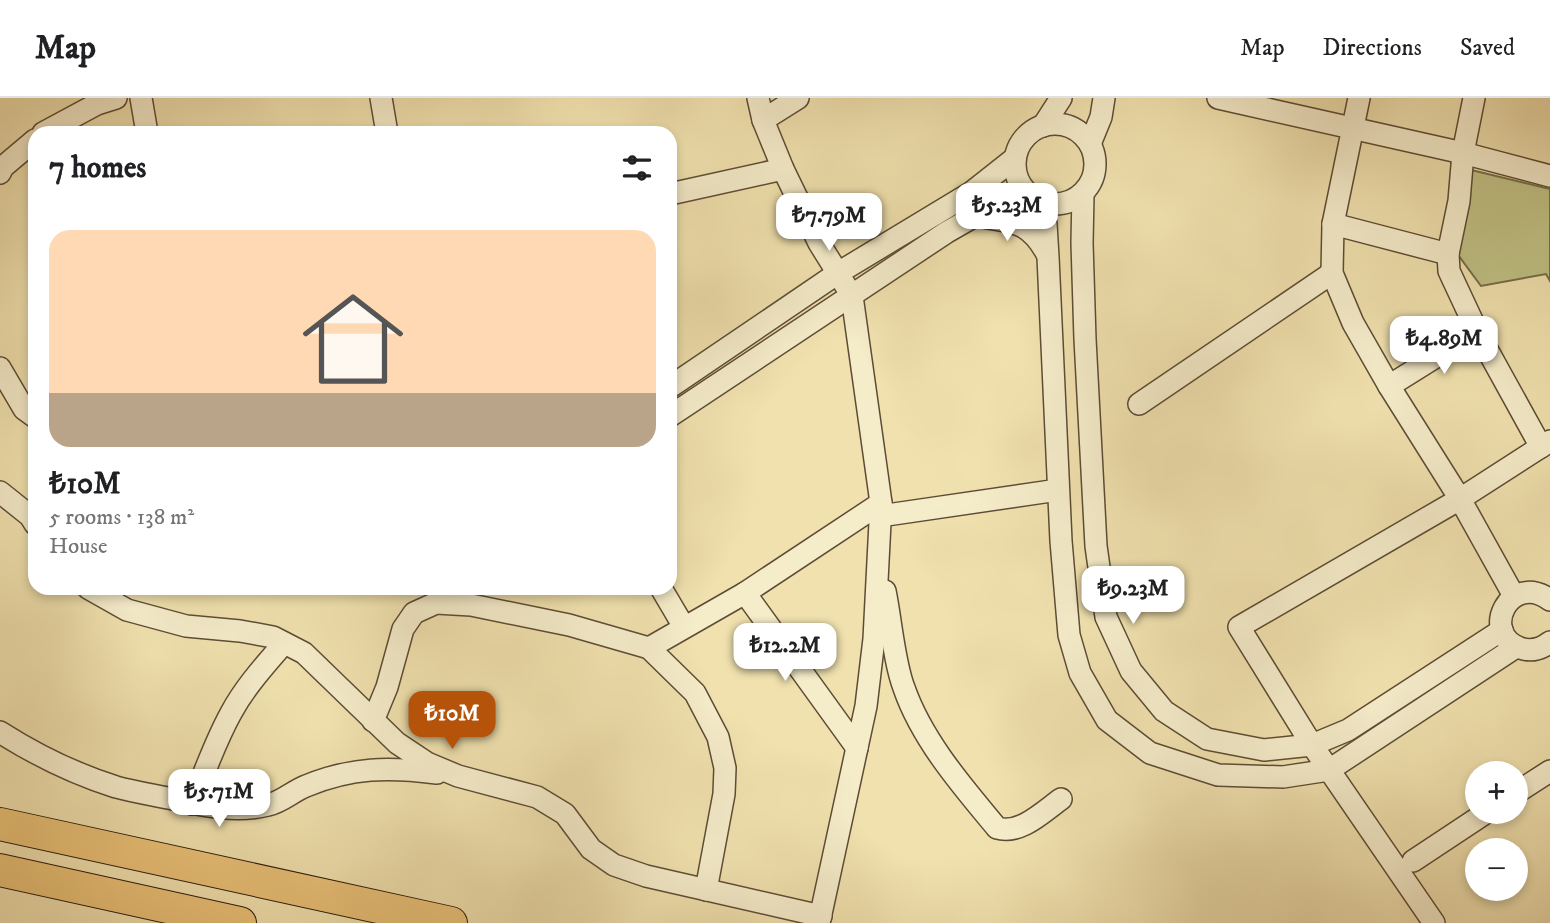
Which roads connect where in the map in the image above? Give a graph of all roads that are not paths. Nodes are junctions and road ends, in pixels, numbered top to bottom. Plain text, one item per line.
1 (116, 98) edge
2 (141, 98) edge
3 (381, 98) edge
4 (758, 98) edge
5 (798, 98) edge
6 (1061, 98) edge
7 (1104, 98) edge
8 (1218, 98) edge
9 (1359, 98) edge
10 (1474, 98) edge
11 (763, 120) junction
12 (56, 126) edge
13 (146, 126) edge
14 (386, 126) edge
15 (1043, 126) junction
16 (1352, 129) junction
17 (1090, 144) junction
18 (28, 146) edge
19 (1463, 153) junction
20 (1015, 158) junction
21 (1, 169) edge
22 (783, 169) junction
23 (1550, 176) edge
24 (677, 192) edge
25 (1083, 194) junction
26 (1036, 200) junction
27 (977, 216) junction
28 (1333, 224) junction
29 (1448, 254) junction
30 (1048, 257) junction
31 (838, 272) junction
32 (1332, 273) junction
33 (852, 296) junction
34 (1477, 331) junction
35 (0, 368) edge
36 (677, 382) edge
37 (1389, 386) junction
38 (1139, 404) dead end
39 (677, 411) edge
40 (28, 412) edge
41 (1546, 444) edge
42 (1058, 490) junction
43 (0, 492) edge
44 (1460, 499) junction
45 (880, 509) junction
46 (28, 514) edge
47 (879, 558) junction
48 (745, 593) junction
49 (100, 595) edge
50 (435, 595) edge
51 (665, 595) edge
52 (1548, 595) edge
53 (1514, 596) junction
54 (684, 628) junction
55 (1502, 630) junction
56 (284, 643) junction
57 (1549, 646) edge
58 (1516, 647) junction
59 (649, 648) junction
60 (373, 721) junction
61 (0, 732) edge
62 (1312, 745) junction
63 (857, 748) junction
64 (1329, 770) junction
65 (1550, 771) edge
66 (458, 776) junction
67 (1528, 785) edge
68 (1061, 800) dead end
69 (192, 804) junction
70 (0, 824) edge
71 (1469, 824) edge
72 (1413, 861) dead end
73 (0, 870) edge
74 (706, 890) junction
75 (820, 919) edge
76 (240, 923) edge
77 (451, 923) edge
78 (1434, 923) edge

1 - 12 street
2 - 13 street
3 - 14 street
4 - 11 street
5 - 11 street
6 - 15 street
7 - 17 street
8 - 16 street
9 - 16 street
10 - 19 street
11 - 22 street
15 - 17 street
15 - 20 street
16 - 19 street
16 - 28 street
17 - 25 street
18 - 21 street
19 - 23 street
19 - 29 street
20 - 26 street
20 - 31 street
22 - 24 street
22 - 31 street
25 - 26 street
25 - 62 street
26 - 27 street
26 - 30 street
27 - 30 street
27 - 33 street
28 - 29 street
28 - 32 street
29 - 34 street
30 - 42 street
31 - 33 street
31 - 36 street
32 - 37 street
32 - 38 street
33 - 39 street
33 - 45 street
34 - 37 street
34 - 41 street
35 - 40 street
37 - 44 street
41 - 44 street
42 - 45 street
42 - 64 street
43 - 46 street
44 - 53 street
44 - 62 street
45 - 47 street
45 - 48 street
47 - 63 street
47 - 68 street
48 - 54 street
48 - 63 street
49 - 56 street
50 - 59 street
50 - 60 street
51 - 54 street
52 - 53 street
53 - 55 street
54 - 59 street
55 - 58 street
55 - 62 street
56 - 60 street
56 - 69 street
57 - 58 street
58 - 64 street
59 - 74 street
60 - 66 street
61 - 69 street
62 - 64 street
63 - 75 street
64 - 78 street
65 - 67 street
66 - 69 street
66 - 74 street
70 - 77 highway
71 - 72 street
73 - 76 highway
74 - 75 street

